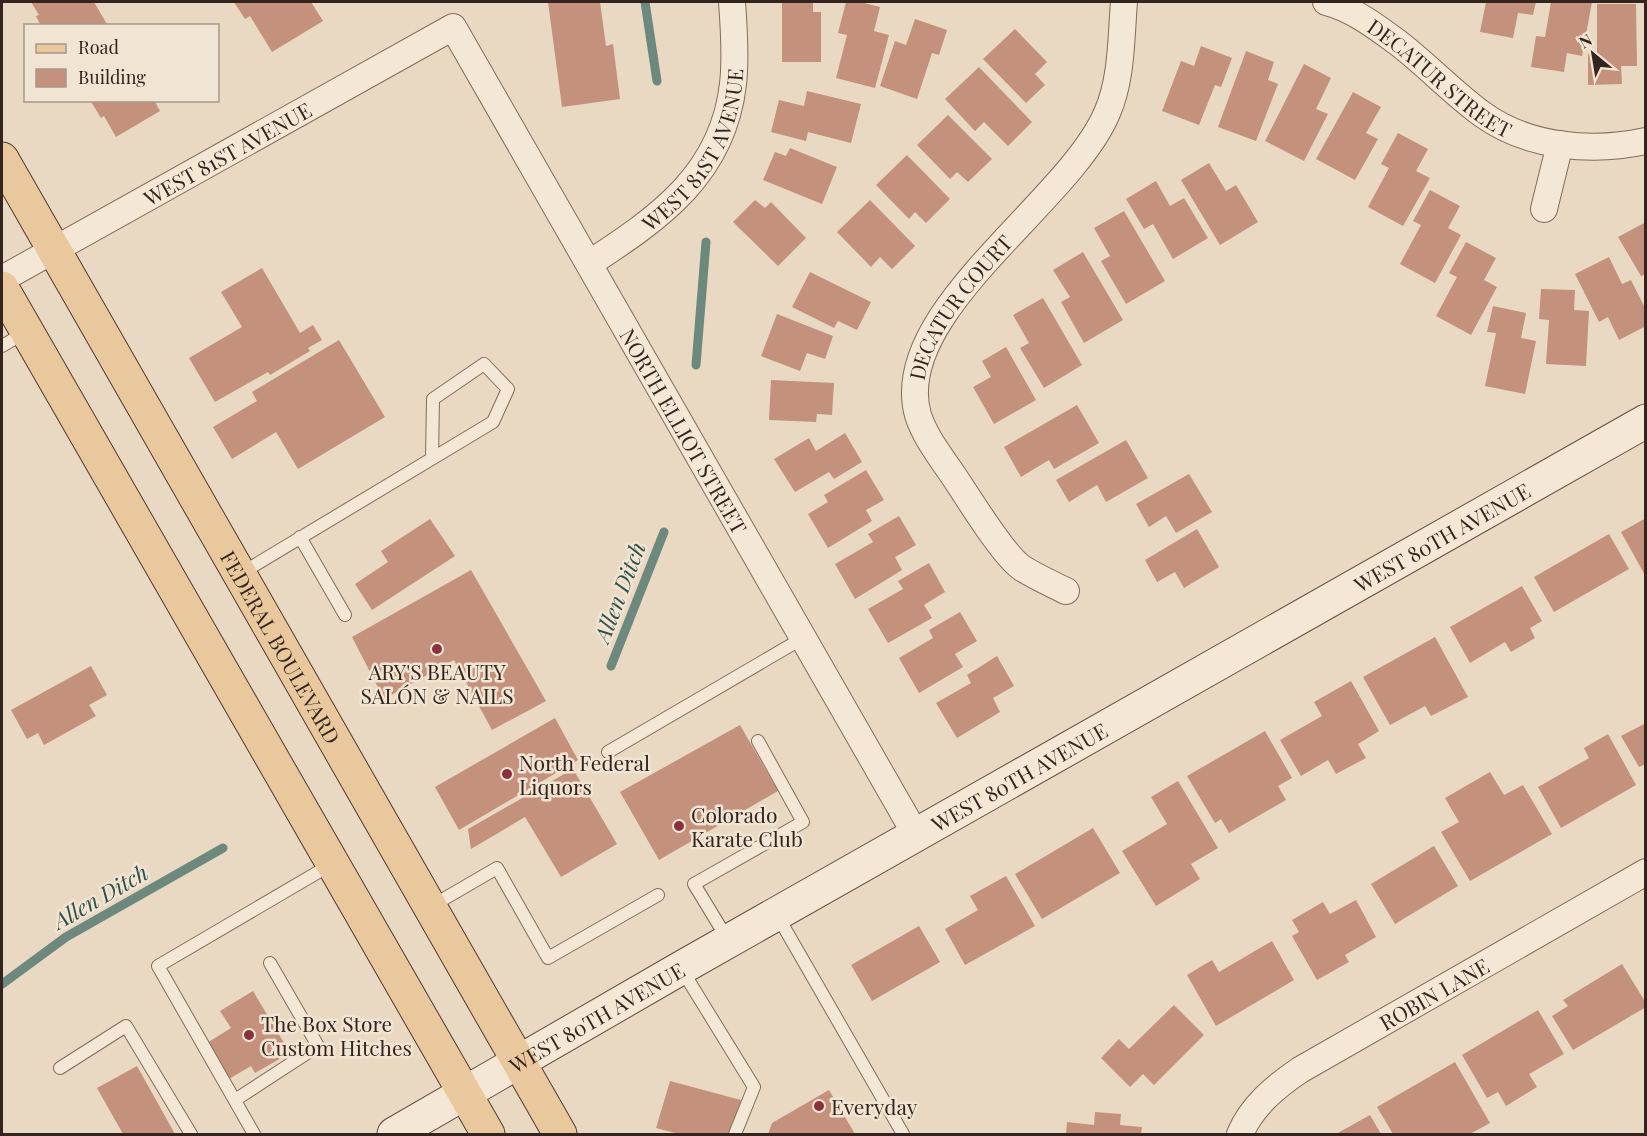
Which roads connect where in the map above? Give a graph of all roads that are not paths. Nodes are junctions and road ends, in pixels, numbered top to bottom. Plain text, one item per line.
1 (732, 2) edge
2 (1124, 2) edge
3 (1326, 2) edge
4 (453, 27) joint
5 (1646, 141) edge
6 (1560, 144) junction
7 (2, 159) edge
8 (1544, 209) dead end
9 (53, 250) junction
10 (590, 263) junction
11 (2, 279) edge
12 (2, 288) edge
13 (14, 339) edge
14 (1646, 421) edge
15 (432, 458) junction
16 (300, 537) junction
17 (239, 574) junction
18 (1066, 591) dead end
19 (345, 615) dead end
20 (803, 638) junction
21 (758, 741) dead end
22 (608, 752) dead end
23 (916, 834) junction
24 (333, 863) junction
25 (1646, 872) edge
26 (658, 895) dead end
27 (429, 908) junction
28 (777, 914) junction
29 (729, 941) junction
30 (270, 963) dead end
31 (681, 968) junction
32 (518, 1062) junction
33 (60, 1068) dead end
34 (466, 1092) junction
35 (234, 1100) junction
36 (191, 1134) edge
37 (254, 1134) edge
38 (394, 1134) edge
39 (489, 1134) edge
40 (560, 1134) edge
41 (735, 1134) edge
42 (903, 1134) edge
43 (1240, 1134) edge

1 - 10 street, WEST 81ST AVENUE
2 - 18 street, DECATUR COURT
3 - 6 street, DECATUR STREET
4 - 9 street, WEST 81ST AVENUE
4 - 10 street, NORTH ELLIOT STREET
5 - 6 street, DECATUR STREET
6 - 8 street
7 - 9 main road, FEDERAL BOULEVARD
9 - 11 street, WEST 81ST AVENUE
9 - 17 main road, FEDERAL BOULEVARD
10 - 20 street, NORTH ELLIOT STREET
12 - 13 main road
13 - 24 main road
14 - 23 street, WEST 80TH AVENUE
15 - 15 lane
15 - 16 lane
16 - 17 lane
16 - 19 lane
17 - 27 main road, FEDERAL BOULEVARD
20 - 22 lane
20 - 23 street, NORTH ELLIOT STREET
21 - 29 lane
23 - 28 street, WEST 80TH AVENUE
24 - 34 main road
24 - 35 lane
25 - 43 street, ROBIN LANE
26 - 27 lane
27 - 32 main road, FEDERAL BOULEVARD
28 - 29 street, WEST 80TH AVENUE
28 - 42 lane
29 - 31 street, WEST 80TH AVENUE
30 - 35 lane
31 - 32 street, WEST 80TH AVENUE
31 - 41 lane
32 - 34 street, WEST 80TH AVENUE
32 - 40 main road, FEDERAL BOULEVARD
33 - 36 lane
34 - 38 street, WEST 80TH AVENUE
34 - 39 main road
35 - 37 lane

